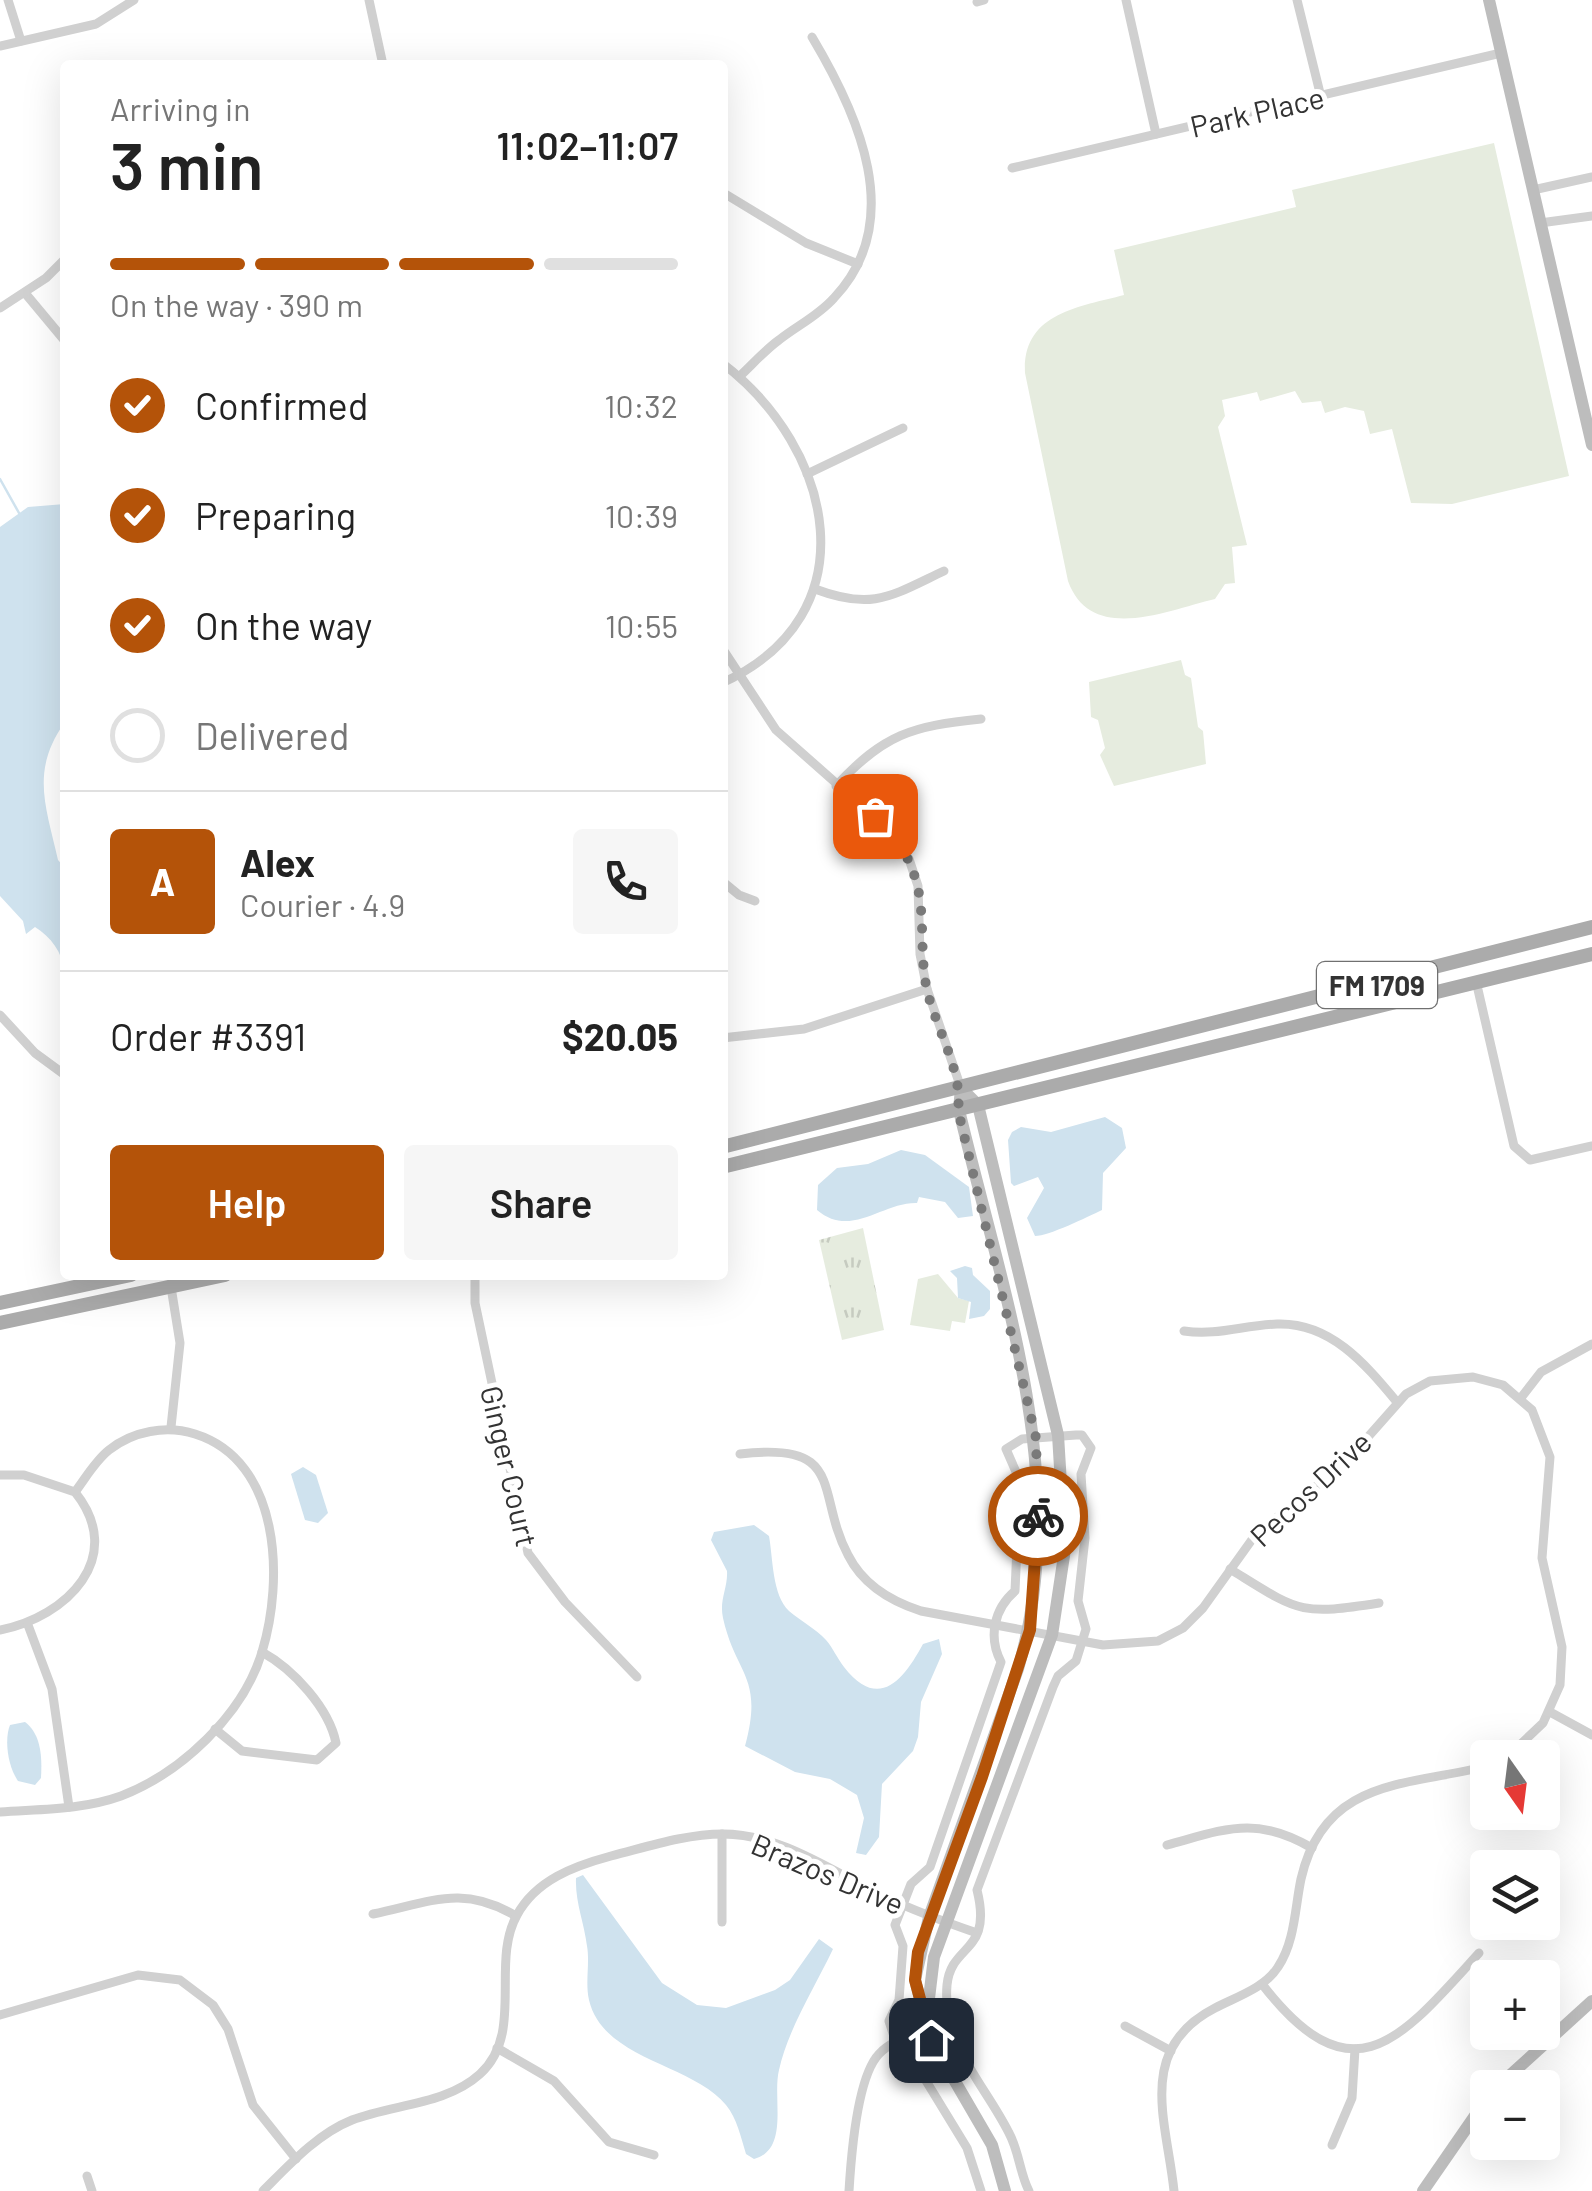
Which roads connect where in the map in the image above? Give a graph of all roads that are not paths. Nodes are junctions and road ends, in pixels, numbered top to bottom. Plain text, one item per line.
1 (8, 0) edge
2 (134, 0) edge
3 (369, 0) edge
4 (1126, 0) edge
5 (1296, 0) edge
6 (1489, 0) edge
7 (812, 37) dead end
8 (21, 41) junction
9 (0, 46) edge
10 (1501, 53) junction
11 (382, 60) edge
12 (1321, 97) junction
13 (1156, 134) junction
14 (1012, 168) dead end
15 (1592, 177) edge
16 (1533, 190) junction
17 (728, 196) edge
18 (1592, 216) edge
19 (1540, 223) junction
20 (60, 263) edge
21 (858, 264) junction
22 (25, 293) junction
23 (0, 308) edge
24 (60, 335) edge
25 (728, 367) edge
26 (740, 376) junction
27 (904, 428) dead end
28 (1592, 445) edge
29 (808, 474) junction
30 (944, 571) dead end
31 (815, 589) junction
32 (728, 657) edge
33 (740, 676) junction
34 (728, 681) edge
35 (981, 719) dead end
36 (836, 786) junction
37 (728, 887) edge
38 (755, 900) dead end
39 (1592, 928) edge
40 (1592, 954) edge
41 (1476, 982) junction
42 (927, 989) junction
43 (0, 1015) edge
44 (728, 1037) edge
45 (60, 1071) edge
46 (961, 1088) junction
47 (978, 1105) junction
48 (958, 1110) junction
49 (728, 1146) edge
50 (1592, 1146) edge
51 (728, 1166) edge
52 (108, 1280) edge
53 (202, 1280) edge
54 (475, 1280) edge
55 (171, 1287) junction
56 (0, 1303) edge
57 (0, 1324) edge
58 (1184, 1331) dead end
59 (1592, 1344) edge
60 (1520, 1398) junction
61 (1397, 1402) junction
62 (171, 1427) junction
63 (1058, 1435) junction
64 (1036, 1438) junction
65 (740, 1454) dead end
66 (0, 1475) edge
67 (74, 1492) junction
68 (1230, 1569) junction
69 (1379, 1603) dead end
70 (28, 1624) junction
71 (996, 1624) junction
72 (0, 1630) edge
73 (1030, 1630) junction
74 (1052, 1635) junction
75 (1082, 1641) junction
76 (262, 1652) junction
77 (636, 1677) dead end
78 (1550, 1712) junction
79 (214, 1730) junction
80 (1592, 1735) edge
81 (1528, 1740) edge
82 (1470, 1769) edge
83 (69, 1808) junction
84 (0, 1812) edge
85 (722, 1834) junction
86 (1167, 1845) dead end
87 (1312, 1848) junction
88 (902, 1905) junction
89 (373, 1914) dead end
90 (516, 1916) junction
91 (929, 1916) junction
92 (722, 1922) dead end
93 (947, 1923) junction
94 (977, 1933) junction
95 (1479, 1953) dead end
96 (1262, 1984) junction
97 (1592, 2000) edge
98 (0, 2014) edge
99 (1125, 2026) dead end
100 (927, 2028) junction
101 (895, 2043) junction
102 (497, 2048) junction
103 (1355, 2049) junction
104 (1171, 2051) junction
105 (1516, 2070) edge
106 (1470, 2124) edge
107 (1332, 2145) dead end
108 (654, 2155) dead end
109 (296, 2159) junction
110 (88, 2176) dead end
111 (92, 2191) edge
112 (263, 2191) edge
113 (849, 2191) edge
114 (980, 2191) edge
115 (1005, 2191) edge
116 (1030, 2191) edge
117 (1174, 2191) edge
118 (1424, 2191) edge

1 - 8 street
2 - 8 street
3 - 11 street
4 - 13 street
5 - 12 street
6 - 10 street
7 - 21 street
8 - 9 street
10 - 12 street, Park Place
10 - 16 street
12 - 13 street, Park Place
13 - 14 street, Park Place
15 - 16 street
16 - 19 street
17 - 21 street
18 - 19 street
19 - 28 street
20 - 22 street
21 - 26 street
22 - 23 street
22 - 24 street
25 - 26 street
26 - 29 street
27 - 29 street
29 - 31 street
30 - 31 street
31 - 33 street
32 - 33 street
33 - 34 street
33 - 36 street
35 - 36 street
36 - 42 street
37 - 38 street
39 - 46 main road, FM 1709
40 - 41 main road, FM 1709
41 - 47 main road, FM 1709
41 - 50 street
42 - 44 street
42 - 46 street
43 - 45 street
46 - 47 street
46 - 48 street
46 - 49 main road, FM 1709
47 - 48 main road, FM 1709
47 - 63 street
48 - 51 main road, FM 1709
48 - 64 street
52 - 56 main road
53 - 55 main road
54 - 77 street, Ginger Court
55 - 57 main road
55 - 62 street
58 - 61 street
59 - 60 street
60 - 61 street, Pecos Drive
60 - 78 street
61 - 68 street, Pecos Drive
62 - 67 street
62 - 76 street
63 - 64 street
63 - 74 street
63 - 75 street
64 - 71 street
64 - 73 street
65 - 71 street, Pecos Drive
66 - 67 street
67 - 70 street
68 - 69 street
68 - 75 street, Pecos Drive
70 - 72 street
70 - 83 street
71 - 73 street, Pecos Drive
71 - 88 street
73 - 74 street, Pecos Drive
73 - 91 street
74 - 75 street, Pecos Drive
74 - 93 street
75 - 94 street
76 - 79 street
76 - 79 street
78 - 80 street
78 - 81 street
79 - 83 street
82 - 87 street
83 - 84 street
85 - 88 street, Brazos Drive
85 - 90 street, Brazos Drive
85 - 92 street
86 - 87 street
87 - 96 street
88 - 91 street, Brazos Drive
88 - 101 street
89 - 90 street
90 - 102 street
91 - 93 street, Brazos Drive
91 - 100 street
93 - 94 street, Brazos Drive
93 - 100 street
94 - 116 street
95 - 103 street
96 - 103 street
96 - 104 street
97 - 105 street
98 - 109 street
99 - 104 street
100 - 101 street
100 - 115 street
101 - 113 street
101 - 114 street
102 - 108 street
102 - 109 street
103 - 107 street
104 - 117 street
106 - 118 street
109 - 112 street
110 - 111 street

